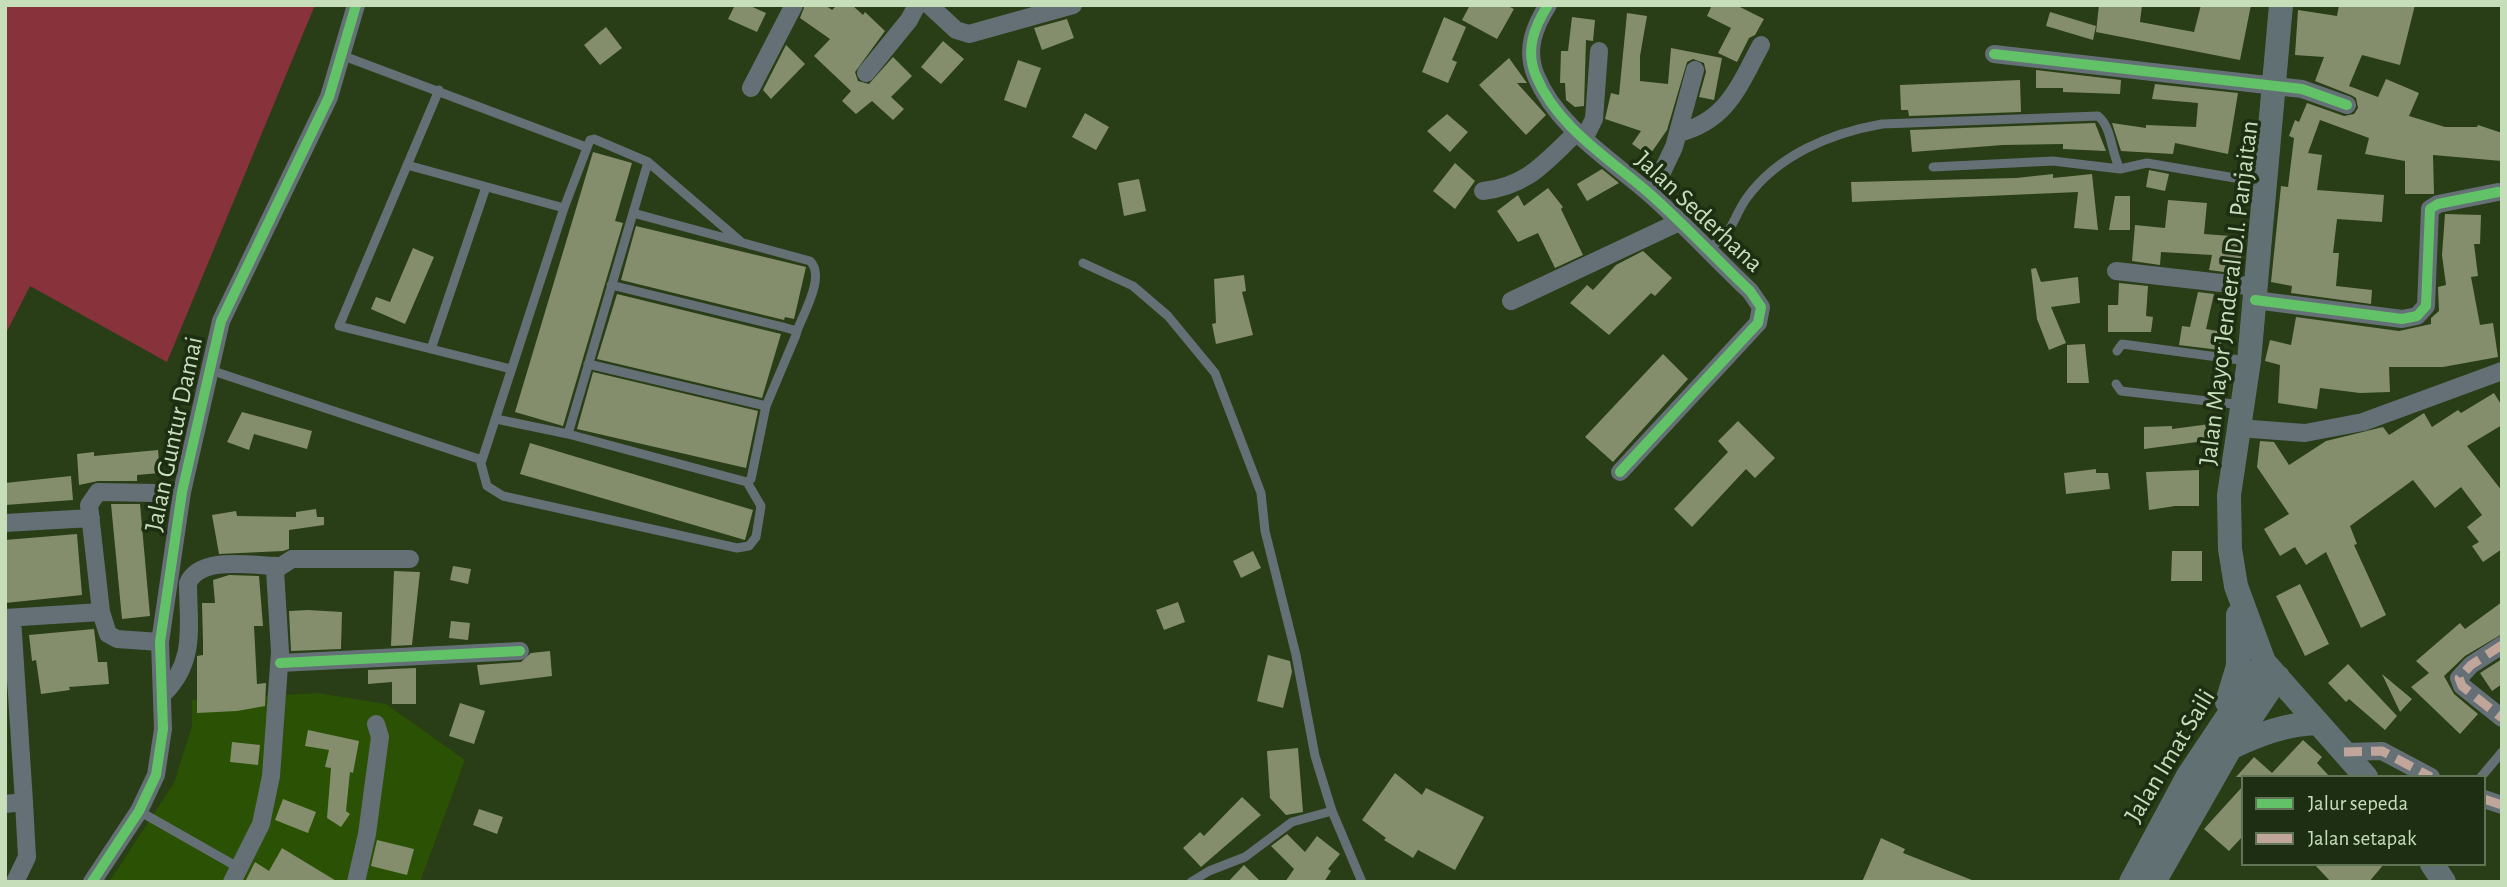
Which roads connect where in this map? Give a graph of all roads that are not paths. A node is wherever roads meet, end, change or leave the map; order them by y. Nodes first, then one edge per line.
1 (356, 5) edge
2 (794, 5) edge
3 (917, 5) edge
4 (929, 5) edge
5 (1073, 5) edge
6 (1548, 5) edge
7 (2281, 5) edge
8 (1761, 45) dead end
9 (1599, 51) dead end
10 (1994, 54) dead end
11 (341, 55) junction
12 (1695, 70) dead end
13 (866, 74) dead end
14 (2276, 86) junction
15 (751, 88) dead end
16 (439, 90) junction
17 (2347, 105) dead end
18 (1678, 133) junction
19 (1581, 136) junction
20 (586, 147) junction
21 (648, 162) junction
22 (407, 165) junction
23 (1933, 167) dead end
24 (2120, 169) junction
25 (2266, 183) junction
26 (486, 187) junction
27 (1483, 191) dead end
28 (2498, 192) dead end
29 (1651, 195) junction
30 (564, 208) junction
31 (633, 213) junction
32 (1679, 222) junction
33 (740, 241) junction
34 (1706, 250) junction
35 (1083, 263) dead end
36 (2116, 271) dead end
37 (611, 285) junction
38 (2256, 293) junction
39 (1511, 301) dead end
40 (797, 331) junction
41 (431, 349) junction
42 (2117, 351) dead end
43 (2249, 361) junction
44 (588, 364) junction
45 (511, 369) junction
46 (210, 370) junction
47 (2502, 371) edge
48 (2116, 384) dead end
49 (766, 406) junction
50 (2240, 416) junction
51 (496, 419) junction
52 (568, 434) junction
53 (480, 460) junction
54 (1620, 472) dead end
55 (747, 482) junction
56 (156, 493) dead end
57 (91, 518) junction
58 (5, 523) edge
59 (410, 559) dead end
60 (278, 566) junction
61 (2236, 586) junction
62 (101, 612) junction
63 (9, 618) edge
64 (160, 642) junction
65 (2502, 645) edge
66 (520, 651) dead end
67 (279, 663) junction
68 (2271, 670) junction
69 (162, 695) junction
70 (12, 710) edge
71 (2502, 718) edge
72 (2318, 723) junction
73 (376, 724) dead end
74 (2225, 737) junction
75 (2344, 752) junction
76 (2502, 752) edge
77 (2364, 775) edge
78 (2427, 775) edge
79 (2483, 775) edge
80 (24, 802) junction
81 (5, 804) edge
82 (139, 811) junction
83 (1332, 811) junction
84 (2433, 866) edge
85 (237, 875) edge
86 (15, 882) edge
87 (92, 882) edge
88 (356, 882) edge
89 (1191, 882) edge
90 (1362, 882) edge
91 (2132, 882) edge
92 (2154, 882) edge
93 (2444, 882) edge

1 - 11 street, Jalan Guntur Damai
2 - 15 street
3 - 13 street
4 - 5 street
6 - 19 street, Jalan Sederhana
7 - 14 main road, Jalan Mayor Jenderal D.I. Panjaitan
8 - 18 street
9 - 19 street
10 - 14 street
11 - 16 lane
11 - 46 street, Jalan Guntur Damai
12 - 18 street
14 - 17 street
14 - 25 main road, Jalan Mayor Jenderal D.I. Panjaitan
16 - 20 lane
16 - 22 lane
18 - 29 street
19 - 27 street
19 - 29 street, Jalan Sederhana
20 - 21 lane
20 - 30 lane
21 - 31 lane
21 - 33 lane
22 - 26 lane
22 - 41 lane
23 - 24 lane
24 - 25 lane
24 - 34 lane
25 - 38 main road, Jalan Mayor Jenderal D.I. Panjaitan
26 - 30 lane
26 - 41 lane
28 - 38 street
29 - 32 street, Jalan Sederhana
30 - 45 lane
31 - 33 lane
31 - 37 lane
32 - 34 street, Jalan Sederhana
32 - 39 street
33 - 40 lane
34 - 54 street, Jalan Sederhana
35 - 83 lane
36 - 38 street
37 - 40 lane
37 - 44 lane
38 - 43 main road, Jalan Mayor Jenderal D.I. Panjaitan
40 - 49 lane
41 - 45 lane
42 - 43 lane
43 - 50 main road, Jalan Mayor Jenderal D.I. Panjaitan
44 - 49 lane
44 - 52 lane
45 - 51 lane
46 - 53 lane
46 - 64 street, Jalan Guntur Damai
47 - 50 street
48 - 50 lane
49 - 55 lane
50 - 61 main road, Jalan Mayor Jenderal D.I. Panjaitan
51 - 52 lane
51 - 53 lane
52 - 55 lane
53 - 55 lane
56 - 57 street
57 - 58 street
57 - 62 street
59 - 60 street
60 - 67 street
60 - 69 street
61 - 68 main road, Jalan Mayor Jenderal D.I. Panjaitan
61 - 74 main road
62 - 63 street
62 - 64 street
63 - 70 street
64 - 69 street, Jalan Guntur Damai
65 - 71 street
66 - 67 street
67 - 85 street
68 - 72 main road, Jalan Mayor Jenderal D.I. Panjaitan
68 - 74 main road
69 - 82 street, Jalan Guntur Damai
70 - 80 street
72 - 74 main road
72 - 75 main road, Jalan Mayor Jenderal D.I. Panjaitan
73 - 88 street
74 - 91 main road, Jalan Imat Saili
74 - 92 main road, Jalan Imat Saili
75 - 77 main road, Jalan Mayor Jenderal D.I. Panjaitan
75 - 78 street
76 - 79 lane
80 - 81 street
80 - 86 street
82 - 85 lane
82 - 87 street, Jalan Guntur Damai
83 - 89 lane
83 - 90 lane
84 - 93 main road

